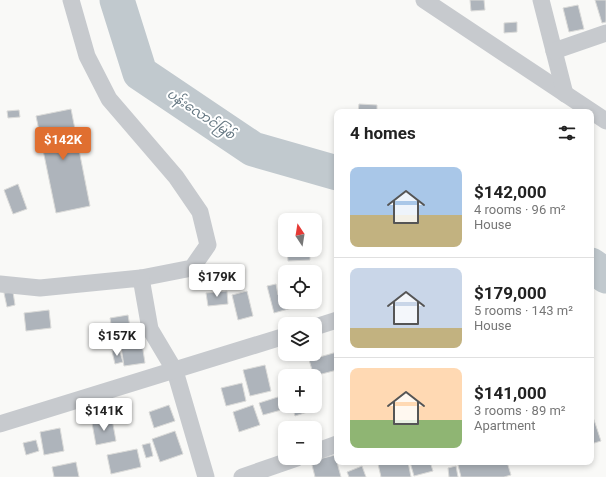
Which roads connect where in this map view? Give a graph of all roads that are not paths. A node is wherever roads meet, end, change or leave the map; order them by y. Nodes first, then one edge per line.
1 (71, 0) edge
2 (424, 0) edge
3 (542, 0) edge
4 (606, 33) edge
5 (554, 51) junction
6 (566, 94) junction
7 (588, 109) edge
8 (594, 113) edge
9 (606, 121) edge
10 (141, 278) junction
11 (0, 284) edge
12 (334, 321) edge
13 (322, 325) edge
14 (278, 338) edge
15 (175, 371) junction
16 (0, 424) edge
17 (334, 445) edge
18 (322, 449) edge
19 (278, 465) edge
20 (206, 477) edge
21 (242, 477) edge

1 - 10 street
2 - 6 street
3 - 5 street
4 - 5 street
5 - 6 street
6 - 7 street
8 - 9 street
10 - 11 street
10 - 15 street
12 - 13 street
14 - 15 street
15 - 16 street
15 - 20 street
17 - 18 street
19 - 21 street

